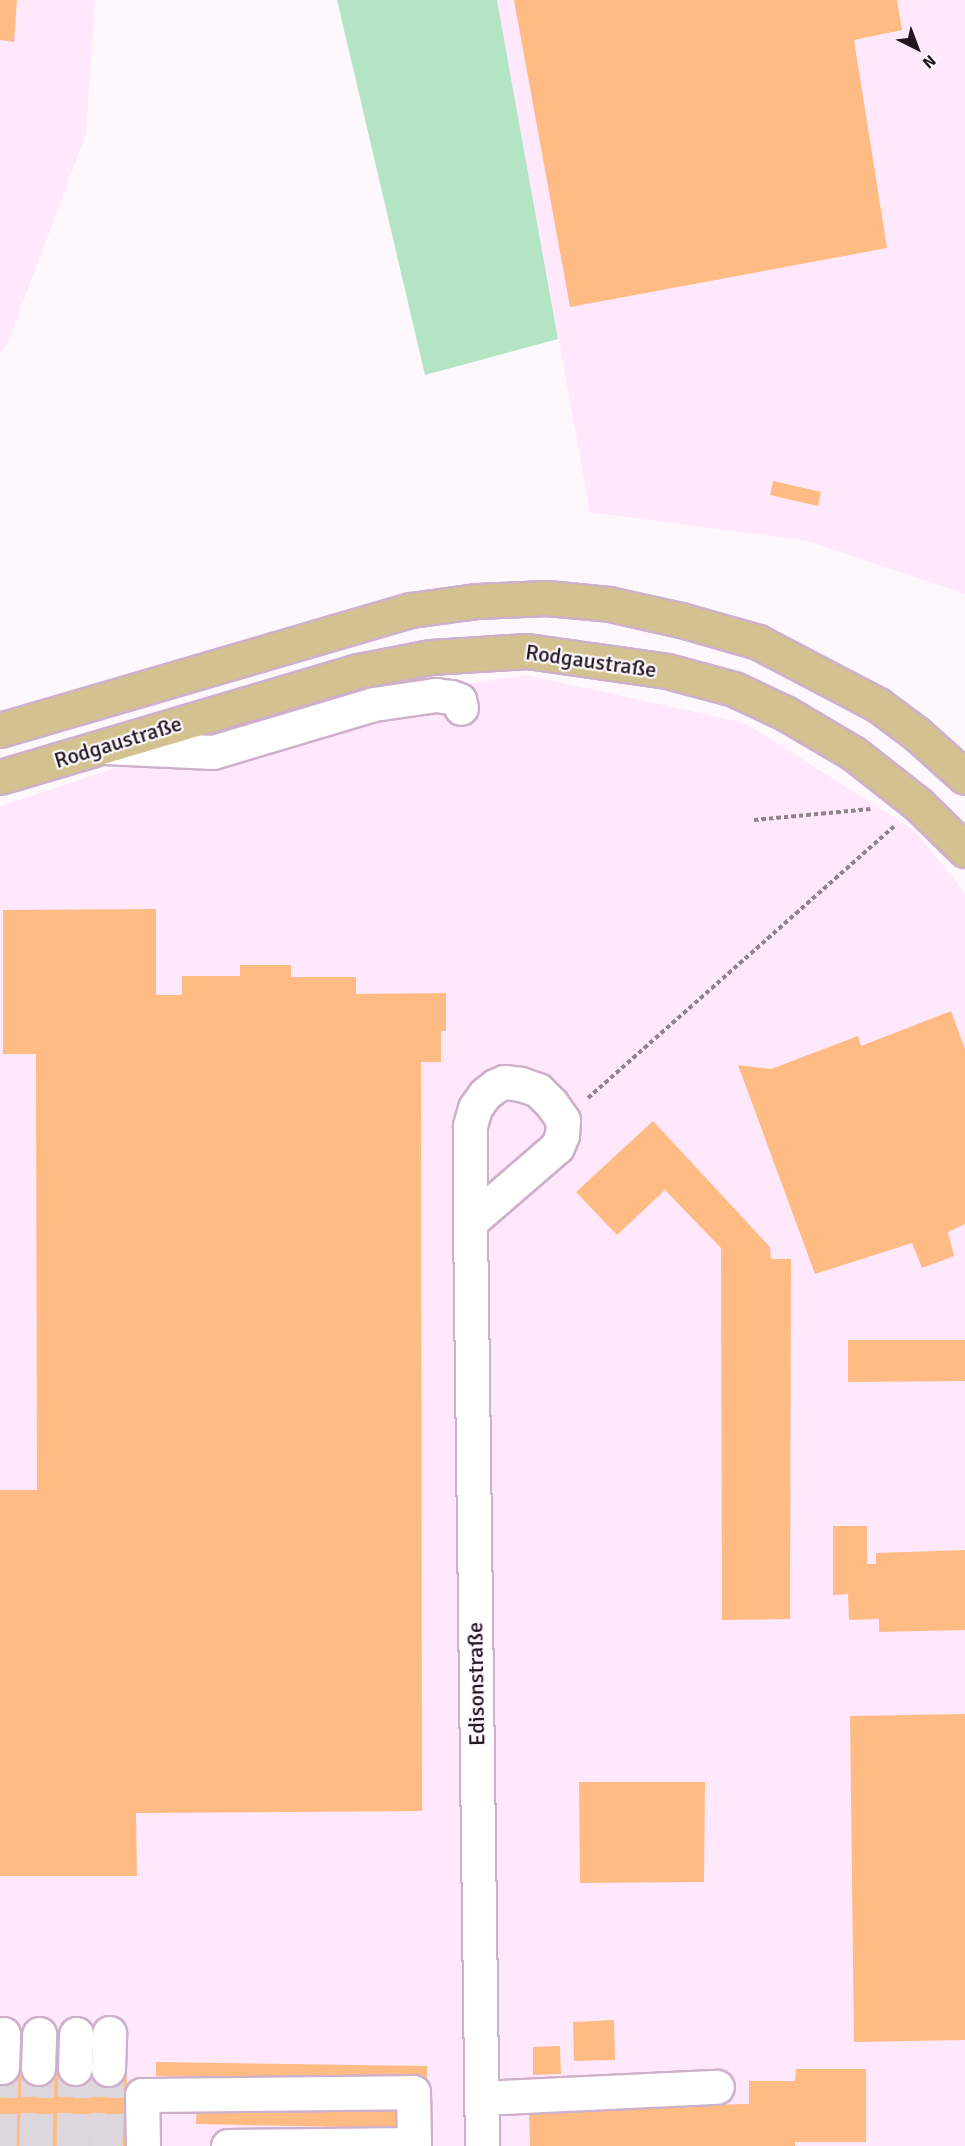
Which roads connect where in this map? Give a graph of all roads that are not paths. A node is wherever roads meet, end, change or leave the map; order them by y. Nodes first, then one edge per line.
1 (462, 708) dead end
2 (0, 730) edge
3 (103, 747) junction
4 (0, 777) edge
5 (965, 777) edge
6 (965, 850) edge
7 (470, 1222) junction
8 (109, 2033) dead end
9 (3, 2034) dead end
10 (39, 2034) dead end
11 (76, 2034) dead end
12 (2, 2067) tunnel mouth
13 (38, 2068) tunnel mouth
14 (75, 2068) tunnel mouth
15 (108, 2069) tunnel mouth
16 (717, 2087) dead end
17 (481, 2098) junction
18 (143, 2146) edge
19 (228, 2146) edge
20 (482, 2146) edge

1 - 3 street
2 - 5 main road, Rodgaustraße
3 - 4 main road, Rodgaustraße
3 - 6 main road, Rodgaustraße
7 - 7 street, Edisonstraße
7 - 17 street, Edisonstraße
8 - 15 street
9 - 12 street
10 - 13 street
11 - 14 street
16 - 17 street
17 - 20 street, Edisonstraße
18 - 19 street

